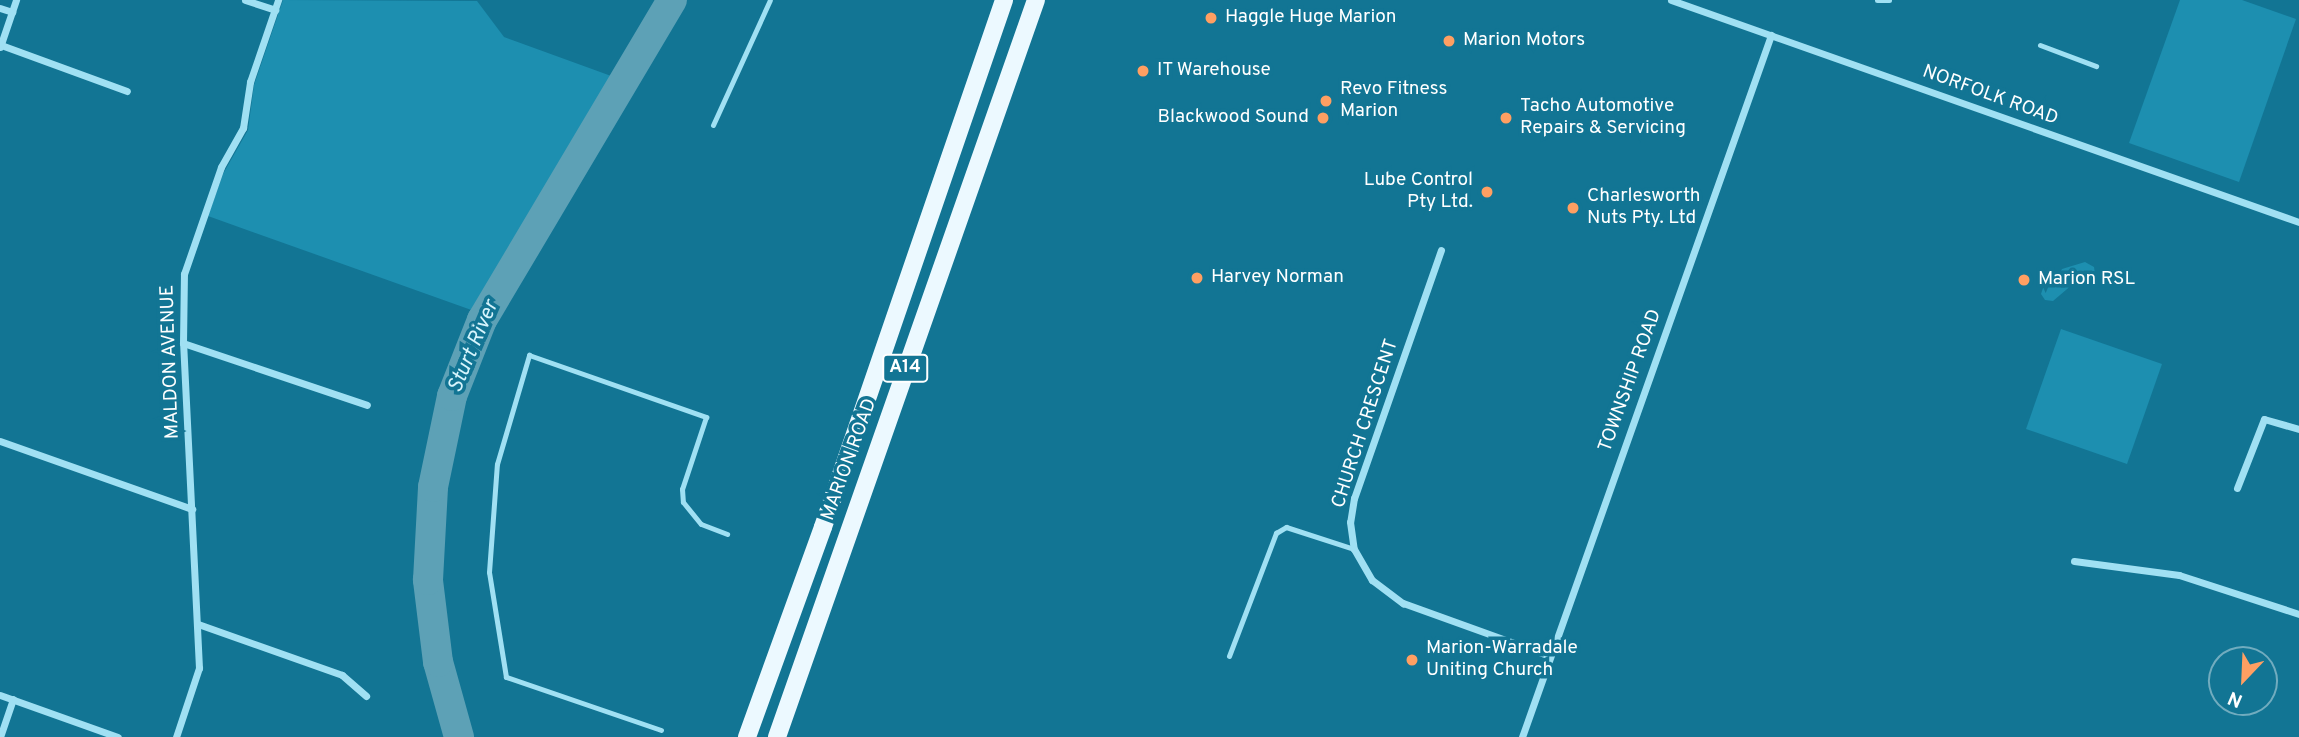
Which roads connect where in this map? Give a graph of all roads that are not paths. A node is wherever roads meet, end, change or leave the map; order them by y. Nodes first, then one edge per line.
1 (16, 0) edge
2 (245, 0) edge
3 (278, 0) edge
4 (770, 0) edge
5 (1004, 0) edge
6 (1036, 0) edge
7 (1671, 0) edge
8 (1877, 0) edge
9 (1889, 0) edge
10 (0, 8) edge
11 (275, 10) junction
12 (12, 12) junction
13 (1771, 35) junction
14 (2040, 45) dead end
15 (0, 46) edge
16 (2096, 66) dead end
17 (128, 91) dead end
18 (713, 125) dead end
19 (2299, 222) edge
20 (1441, 250) dead end
21 (183, 342) junction
22 (367, 405) dead end
23 (2299, 429) edge
24 (0, 441) edge
25 (2237, 488) dead end
26 (192, 509) junction
27 (727, 534) dead end
28 (1354, 549) junction
29 (2074, 561) dead end
30 (2299, 614) edge
31 (198, 624) junction
32 (1229, 656) dead end
33 (1550, 656) junction
34 (0, 695) edge
35 (366, 696) dead end
36 (13, 699) junction
37 (661, 730) dead end
38 (0, 737) edge
39 (118, 737) edge
40 (176, 737) edge
41 (747, 737) edge
42 (777, 737) edge
43 (1522, 737) edge

1 - 12 street
2 - 11 street
3 - 11 street, MALDON AVENUE
4 - 18 lane
5 - 41 main road, MARION ROAD / A14
6 - 42 main road, MARION ROAD / A14
7 - 13 street, NORFOLK ROAD
8 - 9 lane
10 - 12 street
11 - 21 street, MALDON AVENUE
12 - 15 street
13 - 19 street, NORFOLK ROAD
13 - 33 street, TOWNSHIP ROAD
14 - 16 lane
15 - 17 street
20 - 28 street, CHURCH CRESCENT
21 - 22 street
21 - 26 street, MALDON AVENUE
23 - 25 street
24 - 26 street
26 - 31 street, MALDON AVENUE
27 - 37 lane
28 - 32 lane
28 - 33 street, CHURCH CRESCENT
29 - 30 street
31 - 35 street
31 - 40 street, MALDON AVENUE
33 - 43 street, TOWNSHIP ROAD
34 - 36 street
36 - 38 street
36 - 39 street

